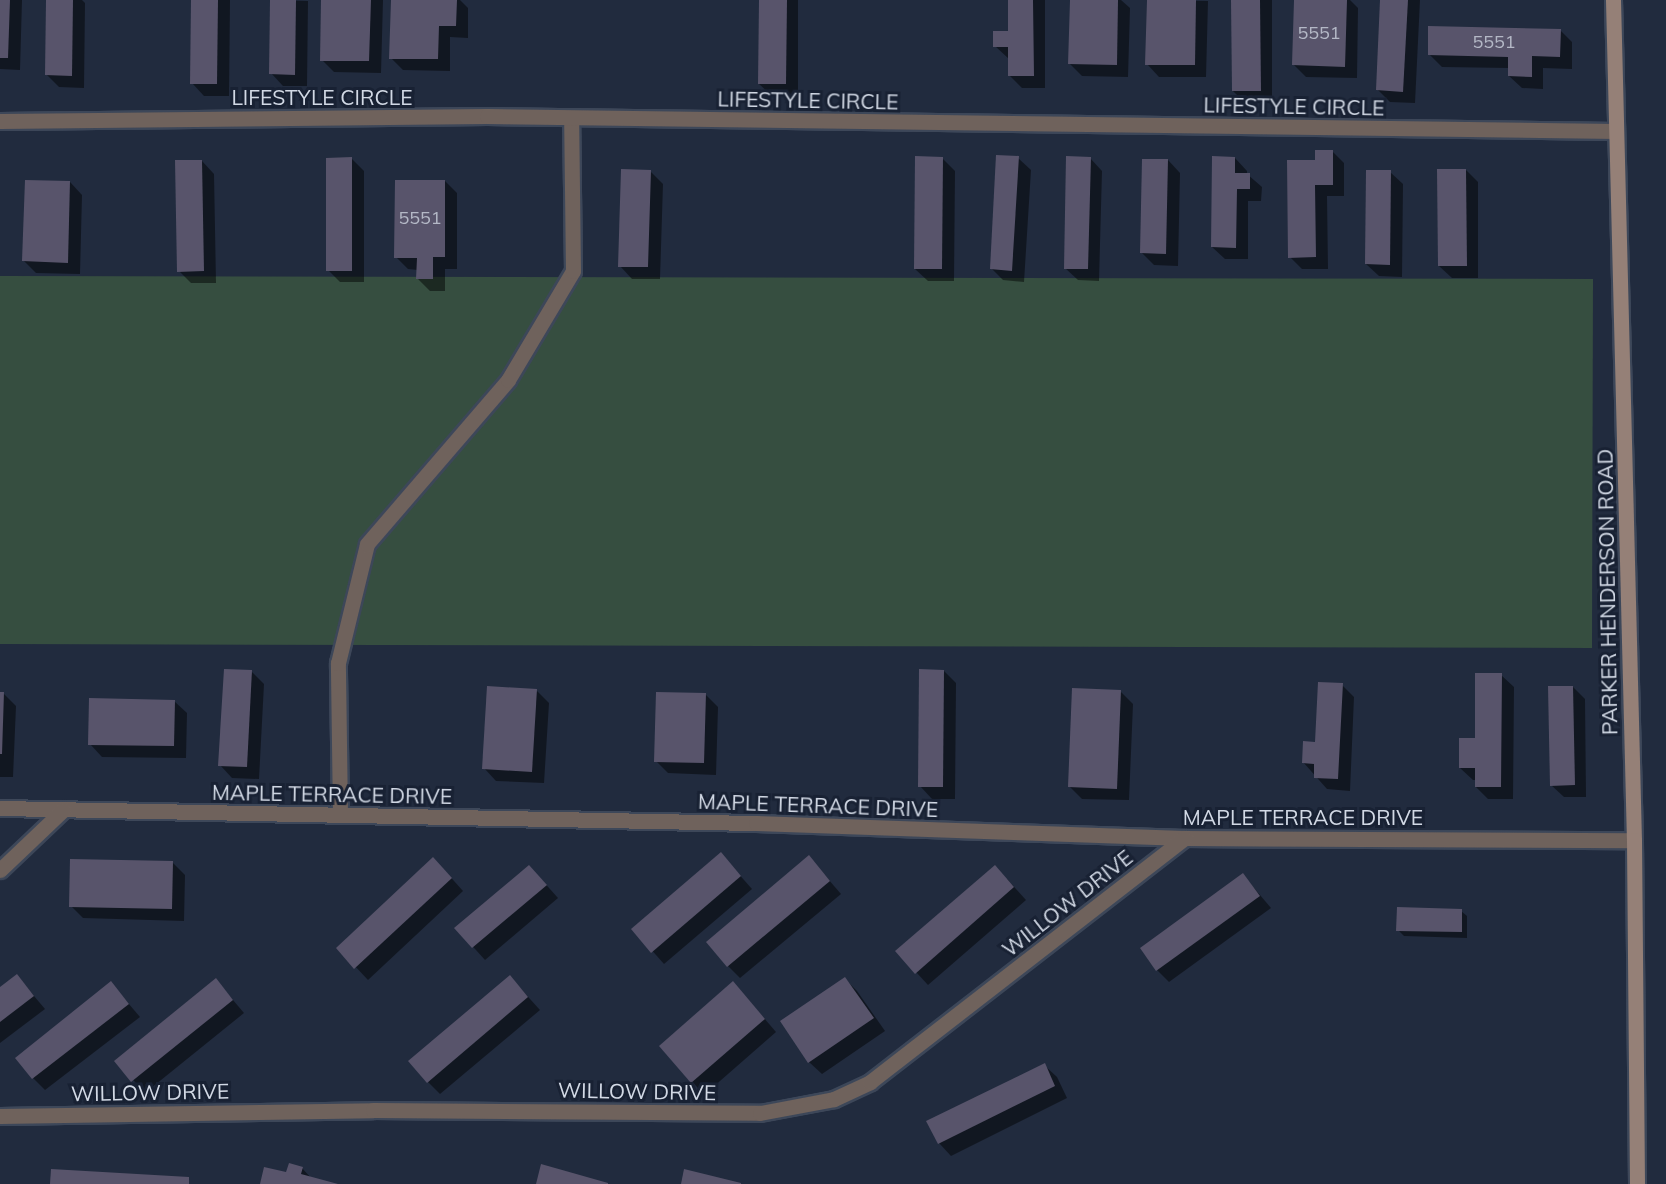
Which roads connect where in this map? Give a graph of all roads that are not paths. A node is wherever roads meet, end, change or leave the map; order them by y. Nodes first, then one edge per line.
1 (1613, 0) edge
2 (571, 118) junction
3 (0, 121) edge
4 (1616, 130) junction
5 (0, 808) edge
6 (63, 810) junction
7 (340, 815) junction
8 (1184, 838) junction
9 (1634, 840) junction
10 (0, 870) edge
11 (0, 1116) edge
12 (1637, 1184) edge

1 - 4 street, PARKER HENDERSON ROAD
2 - 3 street, LIFESTYLE CIRCLE
2 - 4 street, LIFESTYLE CIRCLE
2 - 7 street
4 - 9 street, PARKER HENDERSON ROAD
5 - 6 street, MAPLE TERRACE DRIVE
6 - 7 street, MAPLE TERRACE DRIVE
6 - 10 street
7 - 8 street, MAPLE TERRACE DRIVE
8 - 9 street, MAPLE TERRACE DRIVE
8 - 11 street, WILLOW DRIVE
9 - 12 street, PARKER HENDERSON ROAD

